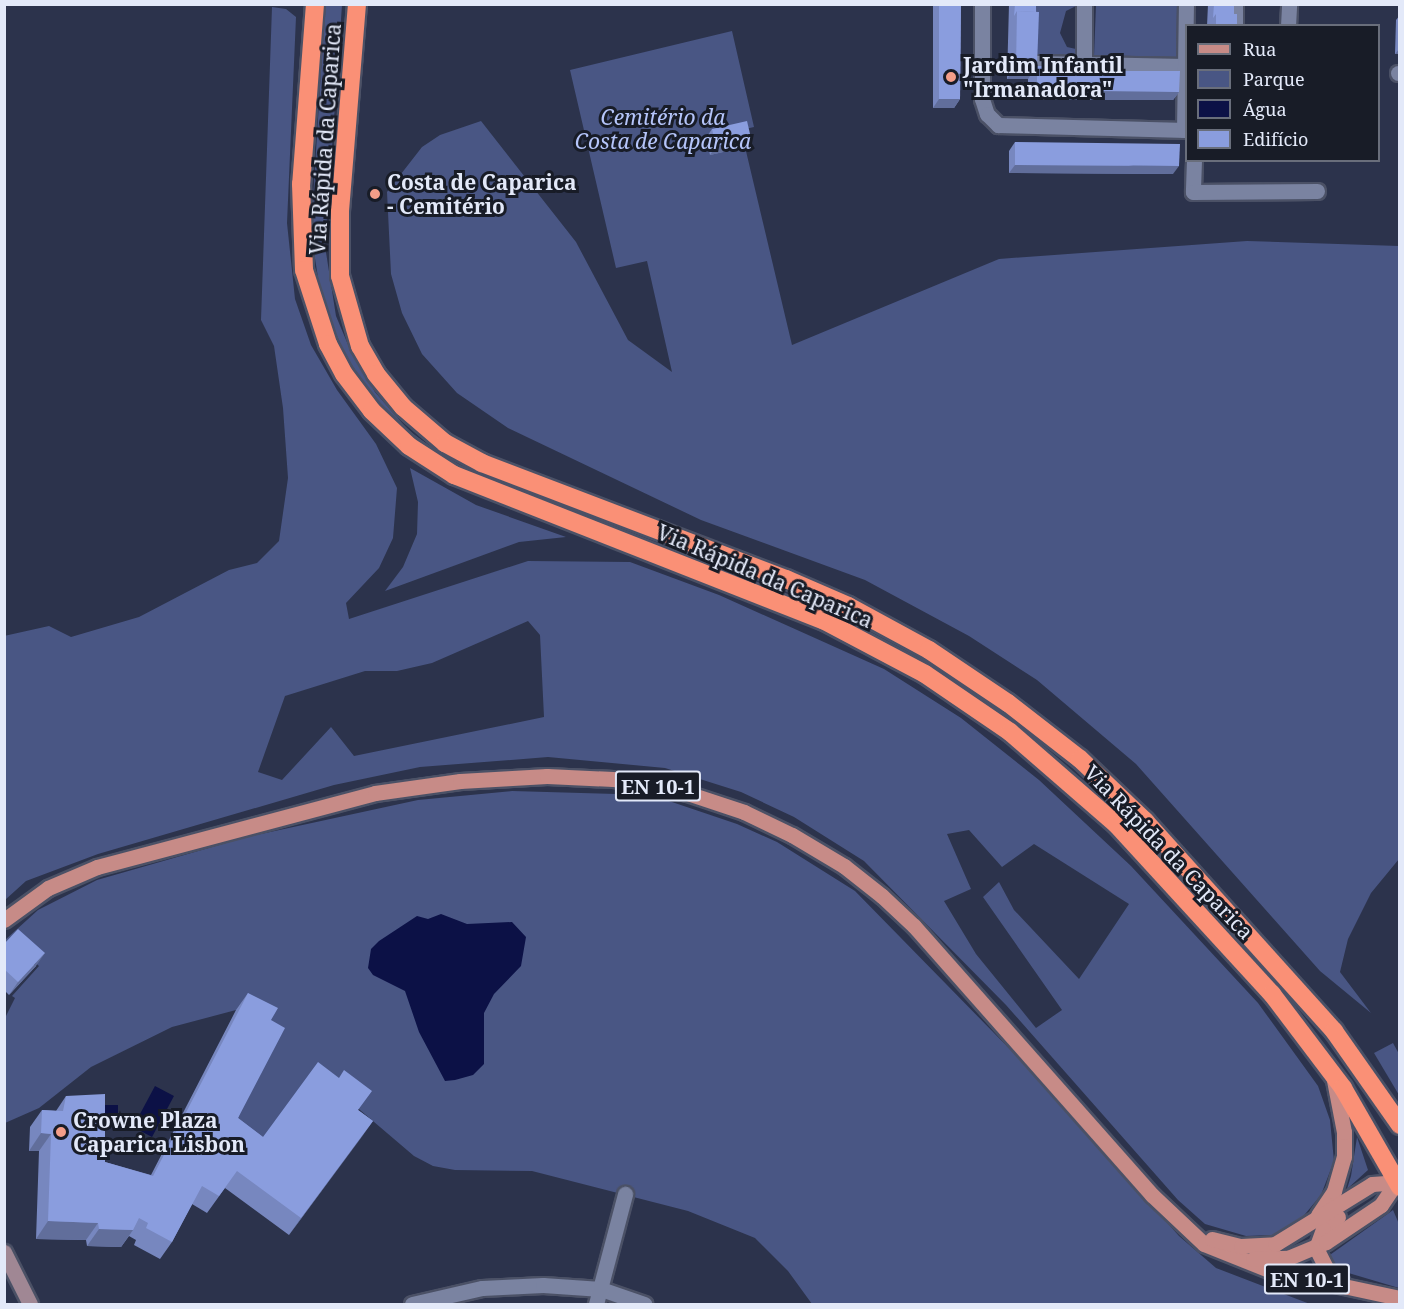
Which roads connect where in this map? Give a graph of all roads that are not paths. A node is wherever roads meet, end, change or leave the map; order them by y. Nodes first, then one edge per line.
1 (309, 4) edge
2 (315, 4) edge
3 (357, 4) edge
4 (982, 4) edge
5 (1084, 4) edge
6 (1186, 4) edge
7 (1235, 4) edge
8 (1289, 4) edge
9 (1186, 24) edge
10 (1235, 24) edge
11 (1288, 24) edge
12 (1037, 63) edge
13 (1084, 64) junction
14 (1185, 66) joint
15 (1185, 130) edge
16 (1194, 162) edge
17 (301, 184) junction
18 (1317, 191) dead end
19 (4, 920) edge
20 (1332, 1072) junction
21 (1400, 1127) edge
22 (1399, 1182) edge
23 (1372, 1184) junction
24 (625, 1194) dead end
25 (1169, 1213) junction
26 (1298, 1232) junction
27 (1317, 1248) junction
28 (1218, 1250) junction
29 (4, 1252) edge
30 (1352, 1287) junction
31 (601, 1289) junction
32 (1400, 1298) edge
33 (30, 1305) edge
34 (412, 1305) edge
35 (596, 1305) edge
36 (644, 1305) edge

1 - 17 main road
2 - 17 highway, Via Rápida da Caparica
3 - 21 highway, Via Rápida da Caparica
4 - 15 street
5 - 13 street
6 - 9 street
7 - 10 street
8 - 11 street
12 - 13 street
13 - 14 street
14 - 15 street
16 - 18 street
17 - 20 highway, Via Rápida da Caparica
19 - 25 main road, EN 10-1
20 - 22 highway, Via Rápida da Caparica
20 - 26 main road, EN 10-1
22 - 23 main road, EN 10-1
22 - 27 main road, EN 10-1
23 - 26 main road, EN 10-1
23 - 27 main road, EN 10-1
24 - 31 street
25 - 26 main road, EN 10-1
25 - 28 main road, EN 10-1
27 - 28 main road, EN 10-1
27 - 30 main road, EN 10-1
28 - 30 main road, EN 10-1
29 - 33 street
30 - 32 main road, EN 10-1
31 - 34 street
31 - 35 street
31 - 36 street

